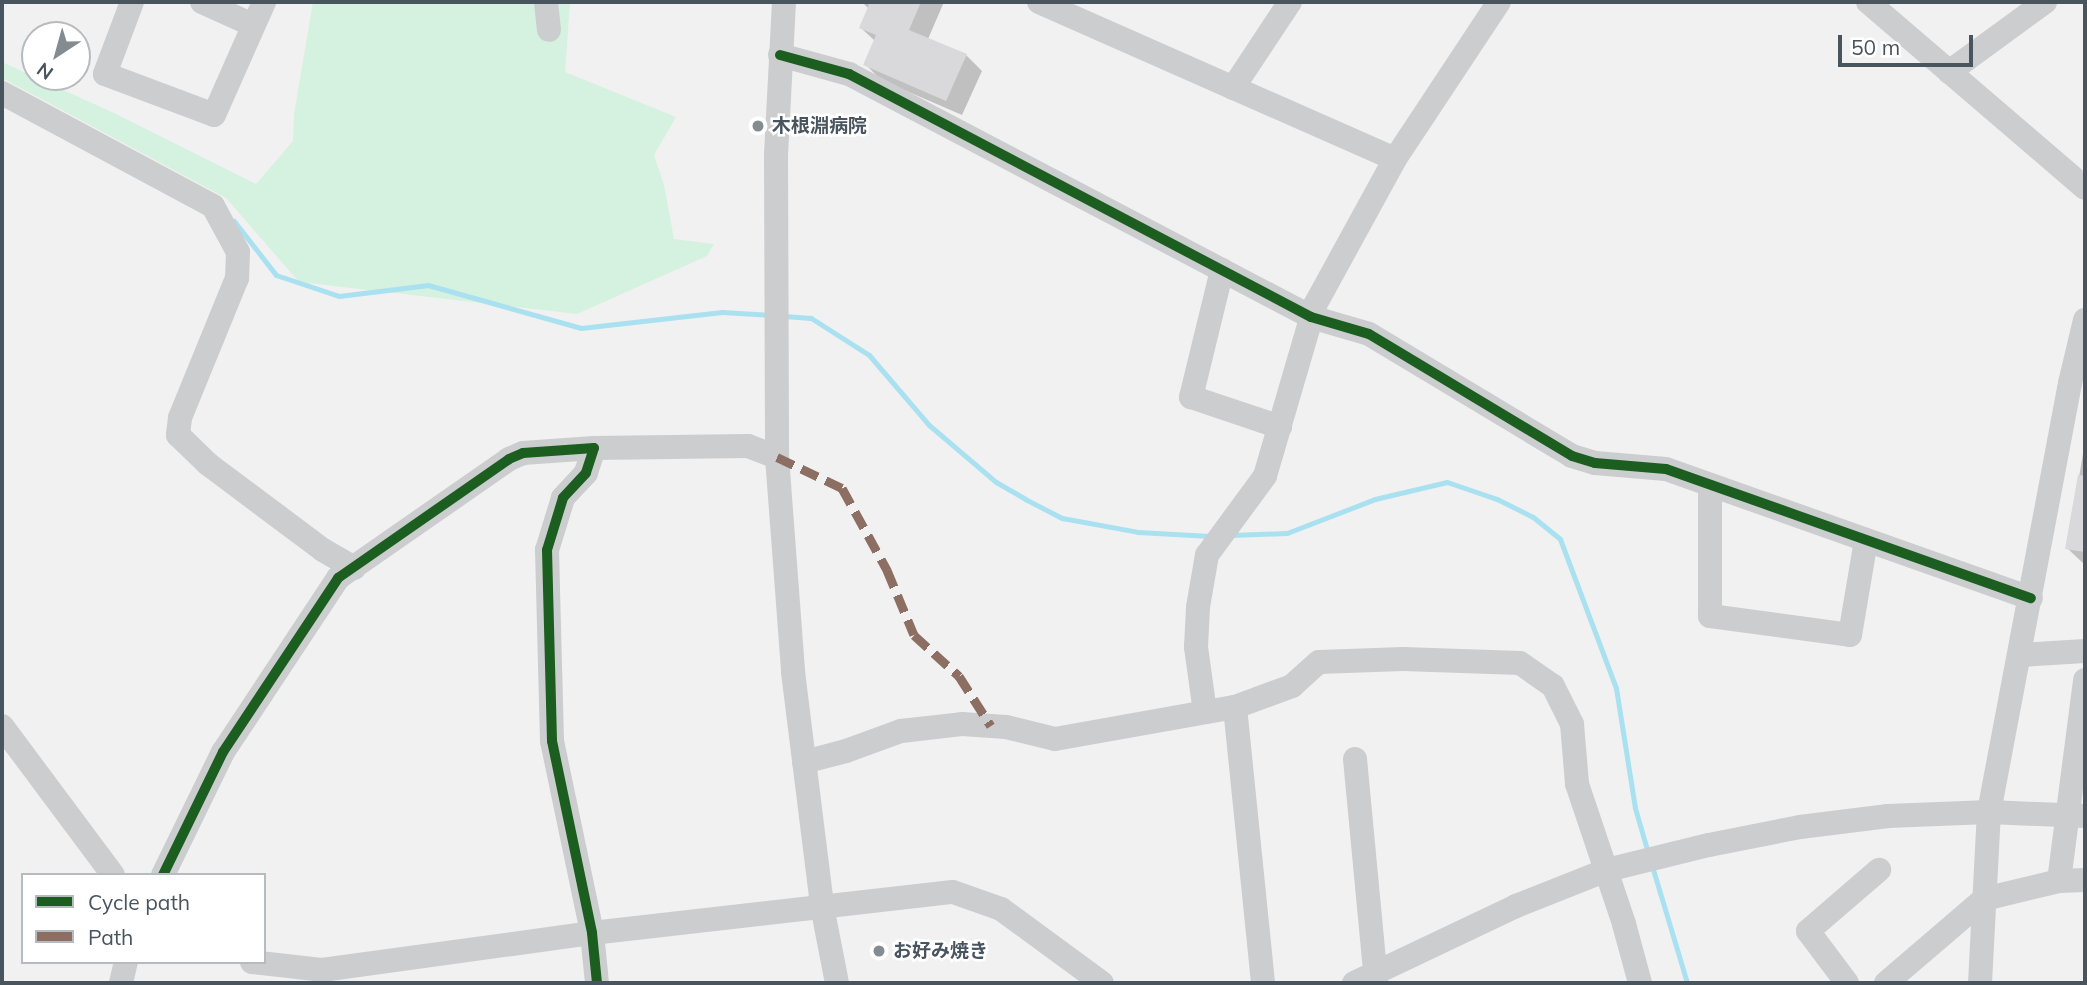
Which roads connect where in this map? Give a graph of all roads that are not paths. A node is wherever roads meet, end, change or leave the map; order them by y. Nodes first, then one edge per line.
1 (132, 2) edge
2 (202, 2) edge
3 (264, 2) edge
4 (546, 2) edge
5 (784, 2) edge
6 (1040, 2) edge
7 (1290, 2) edge
8 (1499, 2) edge
9 (1867, 2) edge
10 (2045, 2) edge
11 (253, 26) junction
12 (549, 30) dead end
13 (780, 55) junction
14 (1949, 72) junction
15 (1233, 88) junction
16 (2, 93) edge
17 (1395, 159) junction
18 (2085, 187) edge
19 (1222, 270) junction
20 (1311, 317) junction
21 (2085, 320) edge
22 (1280, 427) junction
23 (594, 448) junction
24 (777, 457) junction
25 (1710, 485) junction
26 (1866, 540) junction
27 (354, 568) junction
28 (2031, 598) junction
29 (2085, 651) edge
30 (2021, 655) junction
31 (2085, 680) edge
32 (1235, 707) junction
33 (1205, 712) junction
34 (2, 726) edge
35 (1355, 759) dead end
36 (804, 762) junction
37 (1989, 812) junction
38 (2076, 816) edge
39 (1607, 870) junction
40 (1879, 870) dead end
41 (112, 873) edge
42 (164, 873) edge
43 (2085, 880) edge
44 (2059, 881) junction
45 (1984, 899) junction
46 (822, 906) junction
47 (592, 933) junction
48 (126, 964) edge
49 (266, 964) edge
50 (385, 973) edge
51 (1368, 980) edge
52 (121, 983) edge
53 (597, 983) edge
54 (837, 983) edge
55 (1102, 983) edge
56 (1263, 983) edge
57 (1640, 983) edge
58 (1847, 983) edge
59 (1886, 983) edge
60 (1980, 983) edge

1 - 11 street
2 - 11 street
3 - 11 street
4 - 12 street
5 - 13 street
6 - 15 street
7 - 15 street
8 - 17 street
9 - 14 street
10 - 14 street
13 - 19 street
13 - 24 street
14 - 18 street
15 - 17 street
16 - 27 street
17 - 20 street
19 - 20 street
19 - 22 street
20 - 22 street
20 - 25 street
21 - 28 street
22 - 33 street
23 - 24 street
23 - 27 street
23 - 47 street
24 - 36 street
25 - 26 street
25 - 26 street
26 - 28 street
27 - 42 street
28 - 30 street
29 - 30 street
30 - 37 street
31 - 38 street
32 - 33 street
32 - 39 street
32 - 56 street
33 - 36 street
34 - 41 street
35 - 51 street
36 - 46 street
37 - 38 street
37 - 39 street
37 - 45 street
38 - 44 street
39 - 51 street
39 - 57 street
40 - 58 street
43 - 44 street
44 - 45 street
45 - 59 street
45 - 60 street
46 - 47 street
46 - 54 street
46 - 55 street
47 - 50 street
47 - 53 street
48 - 52 street
49 - 50 street

